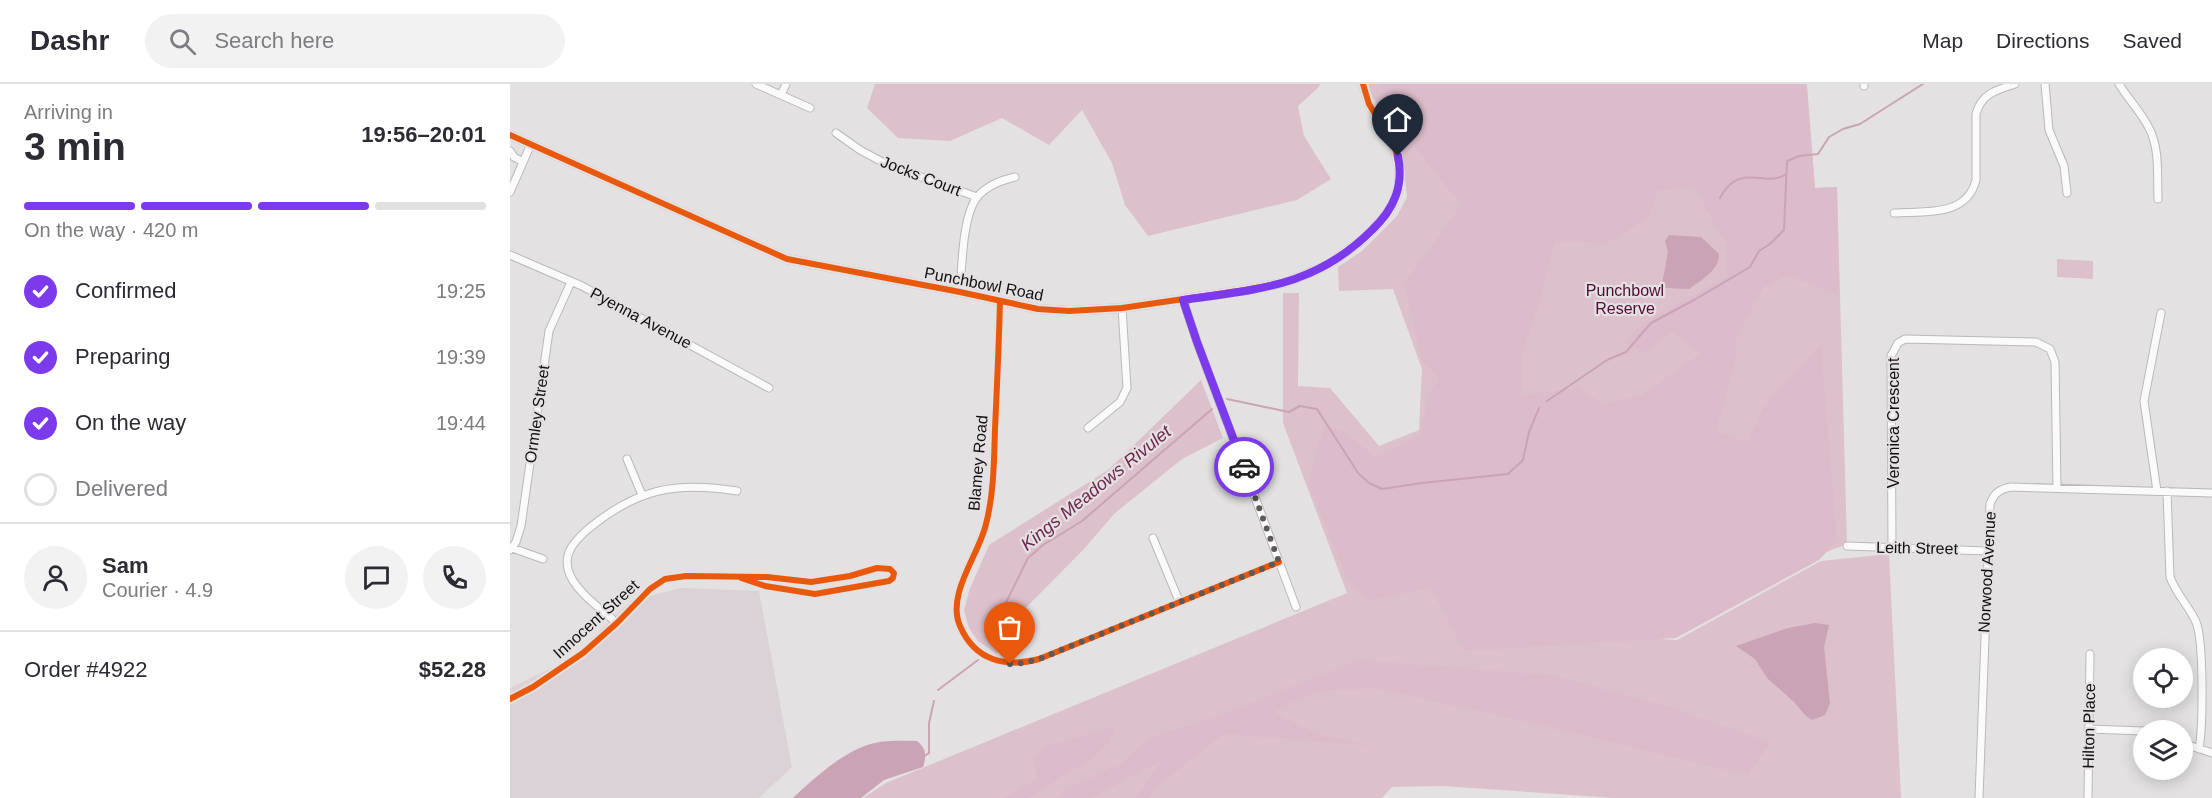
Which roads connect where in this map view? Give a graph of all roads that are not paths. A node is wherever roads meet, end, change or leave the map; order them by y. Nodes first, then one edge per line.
1 (756, 84) edge
2 (786, 84) edge
3 (1363, 84) edge
4 (2015, 84) edge
5 (2045, 84) edge
6 (2119, 84) edge
7 (781, 95) junction
8 (810, 108) dead end
9 (836, 133) dead end
10 (510, 135) edge
11 (531, 144) junction
12 (510, 151) edge
13 (523, 162) junction
14 (1015, 177) dead end
15 (510, 192) edge
16 (2067, 193) dead end
17 (977, 197) junction
18 (2158, 199) dead end
19 (1894, 213) dead end
20 (510, 255) edge
21 (571, 282) junction
22 (960, 292) junction
23 (1183, 300) junction
24 (1000, 301) junction
25 (1122, 308) junction
26 (2161, 314) dead end
27 (769, 388) dead end
28 (1088, 428) dead end
29 (627, 459) dead end
30 (2057, 488) junction
31 (737, 491) dead end
32 (2157, 491) junction
33 (2167, 491) junction
34 (2212, 493) edge
35 (642, 495) junction
36 (1154, 538) dead end
37 (1848, 546) dead end
38 (1892, 547) junction
39 (511, 549) edge
40 (1988, 551) junction
41 (543, 559) dead end
42 (1279, 562) junction
43 (741, 578) junction
44 (1179, 601) junction
45 (1296, 607) dead end
46 (617, 623) junction
47 (2090, 654) dead end
48 (510, 699) edge
49 (2088, 729) junction
50 (2133, 731) edge
51 (2193, 747) edge
52 (2199, 749) junction
53 (2212, 753) edge
54 (1980, 798) edge
55 (2088, 798) edge

1 - 7 street
2 - 7 street
3 - 23 street, Punchbowl Road
4 - 19 street
5 - 16 street
6 - 18 street
7 - 8 street
9 - 17 street, Jocks Court
10 - 11 street, Punchbowl Road
11 - 13 street
11 - 22 street, Punchbowl Road
12 - 13 street
13 - 15 street
14 - 17 street
17 - 22 street
20 - 21 street, Pyenna Avenue
21 - 27 street, Pyenna Avenue
21 - 39 street, Ormley Street
22 - 24 street, Punchbowl Road
23 - 25 street, Punchbowl Road
23 - 42 street
24 - 25 street, Punchbowl Road
24 - 44 street, Blamey Road
25 - 28 street
26 - 32 street
29 - 35 street
30 - 32 street, Norwood Avenue
30 - 38 street, Veronica Crescent
30 - 40 street, Norwood Avenue
31 - 35 street
32 - 33 street, Norwood Avenue
33 - 34 street, Norwood Avenue
33 - 52 street
35 - 46 street
36 - 44 street
37 - 38 street, Leith Street
38 - 40 street, Leith Street
39 - 41 street, Ormley Street
40 - 54 street, Norwood Avenue
42 - 44 street, Blamey Road
42 - 45 street
43 - 43 street, Innocent Street
43 - 46 street, Innocent Street
46 - 48 street, Innocent Street
47 - 49 street, Hilton Place
49 - 50 street
49 - 55 street, Hilton Place
51 - 52 street
52 - 53 street

